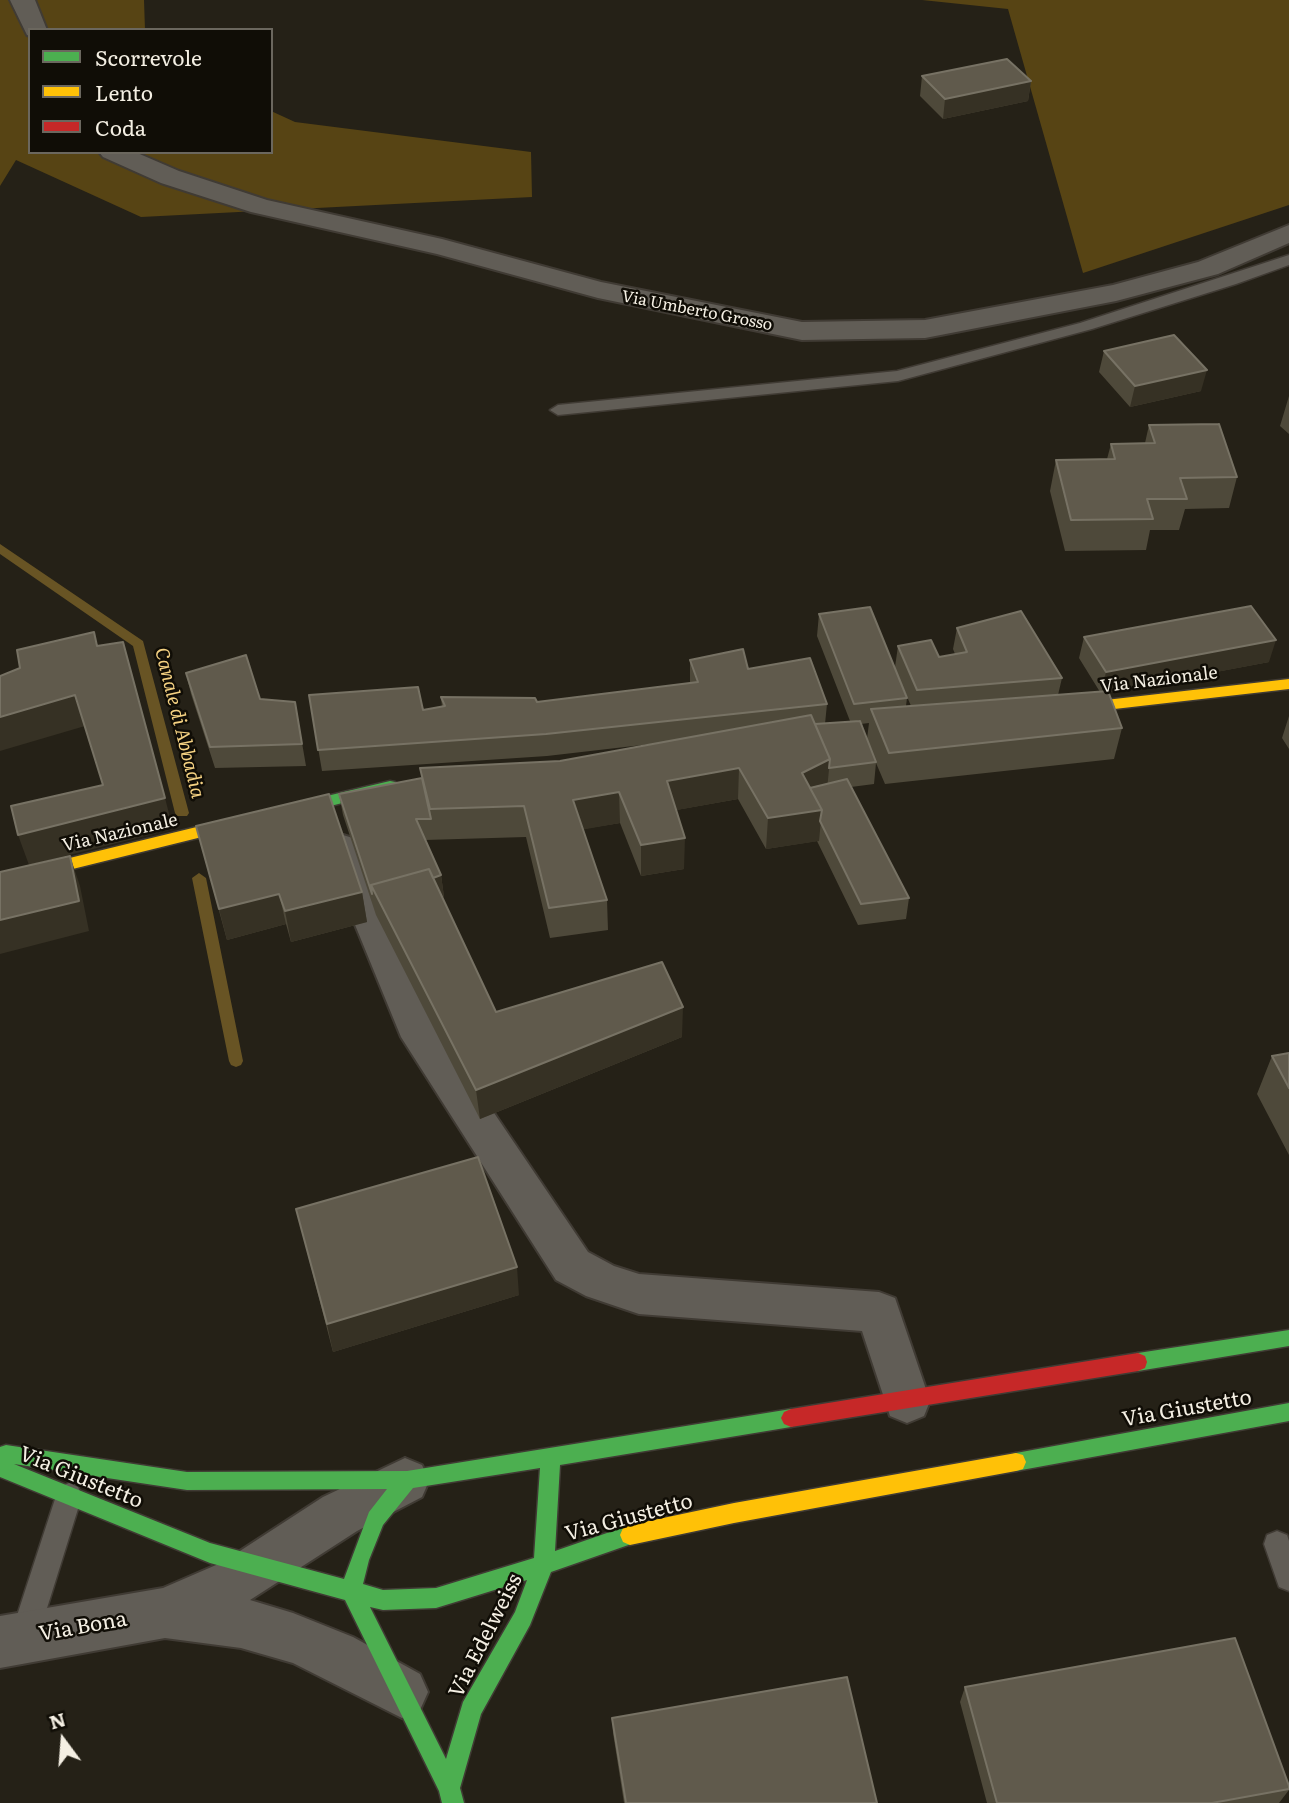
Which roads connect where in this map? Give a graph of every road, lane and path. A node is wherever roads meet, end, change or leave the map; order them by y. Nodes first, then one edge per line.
1 (22, 0) edge
2 (34, 28) edge
3 (117, 154) edge
4 (1289, 233) edge
5 (1289, 260) edge
6 (558, 410) dead end
7 (1289, 684) edge
8 (1042, 713) edge
9 (404, 785) edge
10 (324, 802) junction
11 (0, 881) edge
12 (1289, 1338) edge
13 (907, 1401) junction
14 (1289, 1412) edge
15 (0, 1454) edge
16 (550, 1459) junction
17 (0, 1468) edge
18 (407, 1480) junction
19 (69, 1496) junction
20 (1277, 1544) dead end
21 (544, 1563) junction
22 (260, 1566) junction
23 (1289, 1578) edge
24 (351, 1590) junction
25 (165, 1613) junction
26 (12, 1640) edge
27 (402, 1692) junction
28 (451, 1796) edge

1 - 2 street
3 - 4 street, Via Umberto Grosso
5 - 6 lane
7 - 8 main road, Via Nazionale
9 - 10 main road, Via Nazionale
10 - 11 main road, Via Nazionale
10 - 13 street
12 - 13 main road, Via Giustetto
13 - 16 main road, Via Giustetto
14 - 21 main road, Via Giustetto
15 - 18 main road, Via Giustetto
16 - 18 main road, Via Giustetto
16 - 21 main road, Via Edelweiss
17 - 19 main road, Via Giustetto
18 - 22 street
18 - 24 main road
19 - 22 main road, Via Giustetto
19 - 26 lane
20 - 23 lane
21 - 24 main road, Via Giustetto
21 - 28 main road, Via Edelweiss
22 - 24 main road, Via Giustetto
22 - 25 street
24 - 27 main road, Via Edelweiss
25 - 26 street, Via Bona
25 - 27 street
27 - 28 main road, Via Edelweiss

